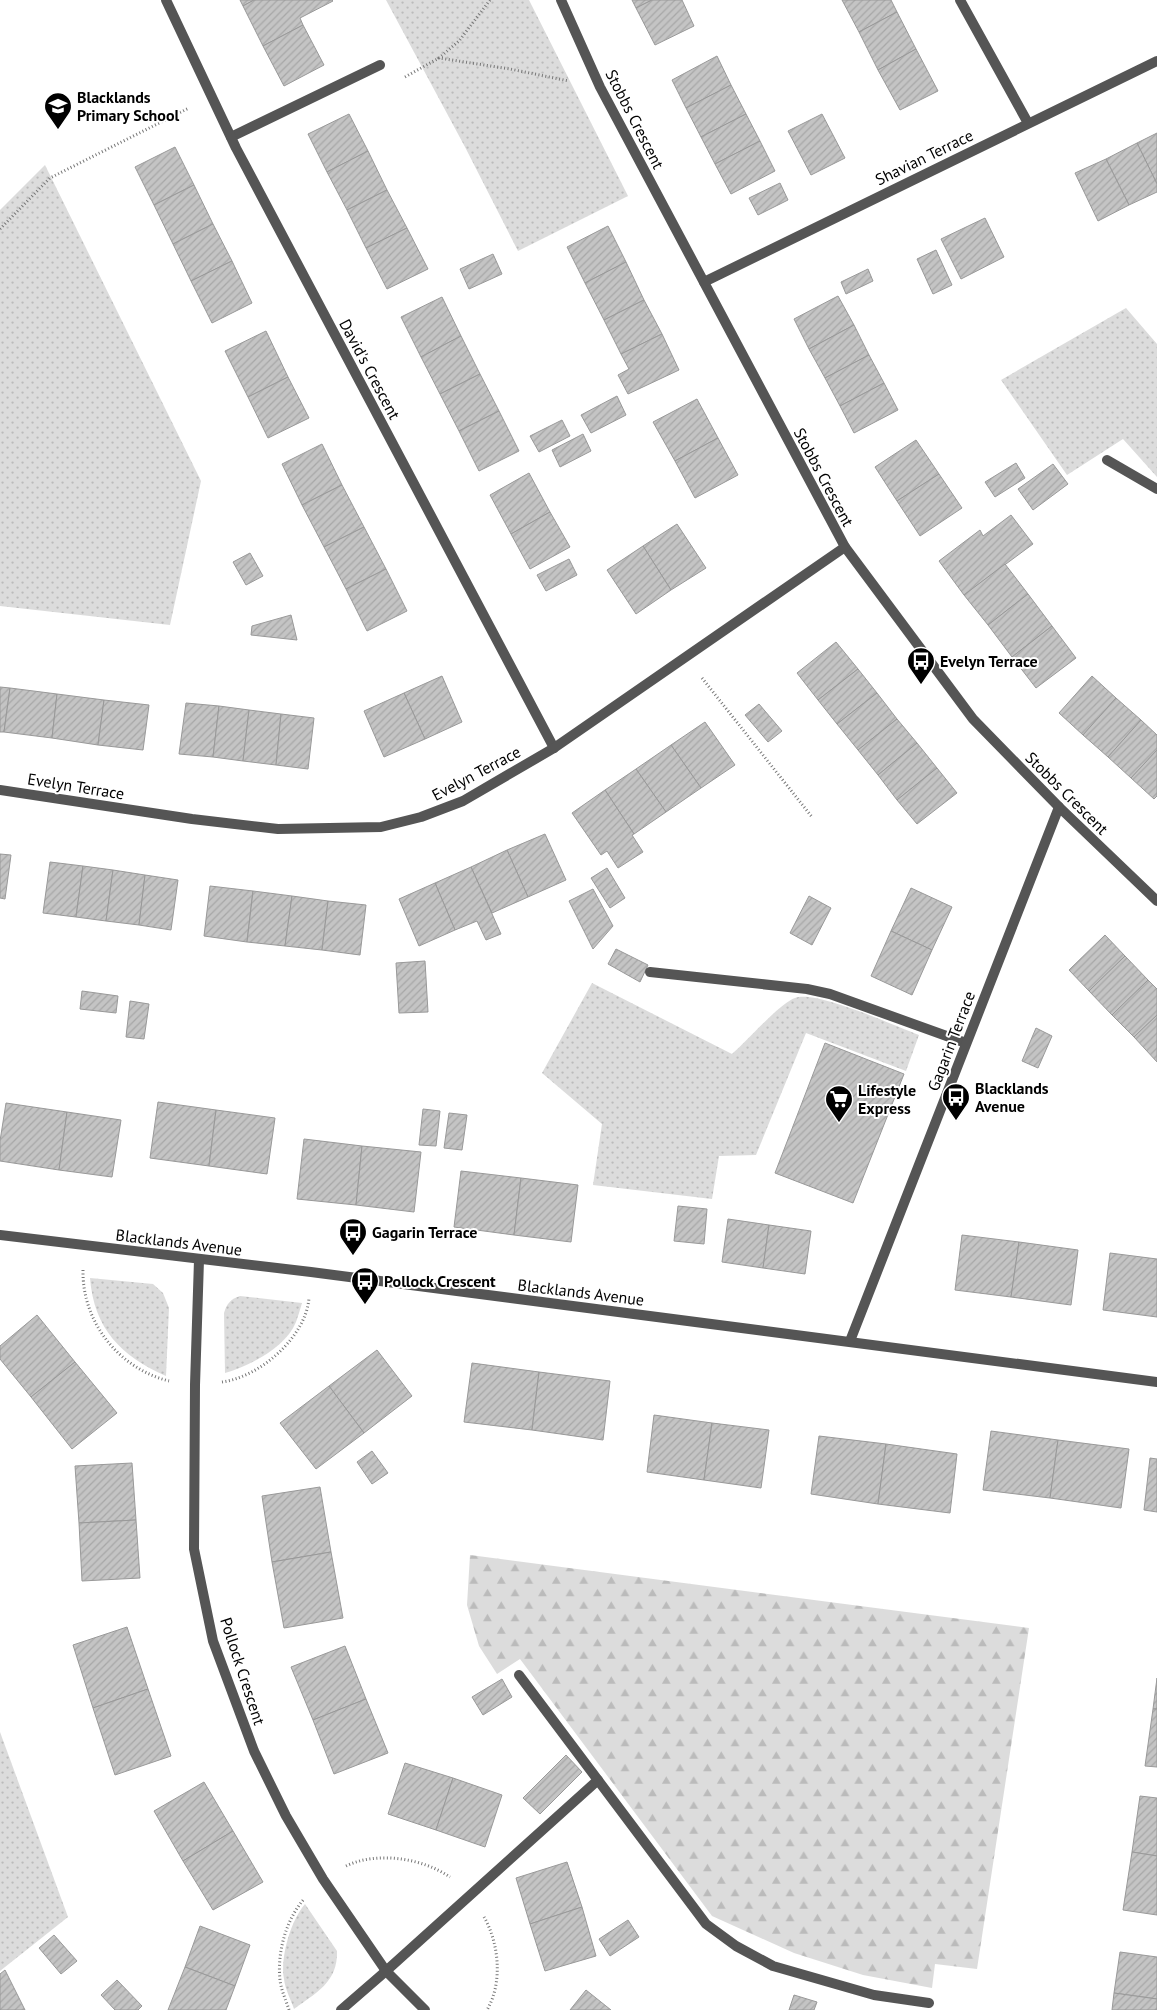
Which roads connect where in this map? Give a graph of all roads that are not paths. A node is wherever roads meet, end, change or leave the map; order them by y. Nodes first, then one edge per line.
1 (166, 0) edge
2 (560, 0) edge
3 (960, 0) edge
4 (1157, 61) edge
5 (380, 65) dead end
6 (1028, 123) junction
7 (231, 138) junction
8 (704, 282) junction
9 (1106, 460) dead end
10 (1157, 489) edge
11 (844, 547) junction
12 (554, 748) junction
13 (0, 790) edge
14 (1059, 807) junction
15 (1157, 901) edge
16 (650, 972) dead end
17 (966, 1043) junction
18 (0, 1235) edge
19 (199, 1260) junction
20 (850, 1341) junction
21 (1157, 1382) edge
22 (519, 1675) dead end
23 (598, 1780) junction
24 (386, 1972) junction
25 (929, 2003) dead end
26 (341, 2010) edge
27 (425, 2010) edge

1 - 7 street, David's Crescent
2 - 8 street, Stobbs Crescent
3 - 6 street
4 - 6 street, Shavian Terrace
5 - 7 street
6 - 8 street, Shavian Terrace
7 - 12 street, David's Crescent
8 - 11 street, Stobbs Crescent
9 - 10 street
11 - 12 street, Evelyn Terrace
11 - 14 street, Stobbs Crescent
12 - 13 street, Evelyn Terrace
14 - 15 street, Stobbs Crescent
14 - 17 street, Gagarin Terrace
16 - 17 street
17 - 20 street, Gagarin Terrace
18 - 19 street, Blacklands Avenue
19 - 20 street, Blacklands Avenue
19 - 24 street, Pollock Crescent
20 - 21 street, Blacklands Avenue
22 - 23 street
23 - 24 street
23 - 25 street
24 - 26 street
24 - 27 street, Pollock Crescent

